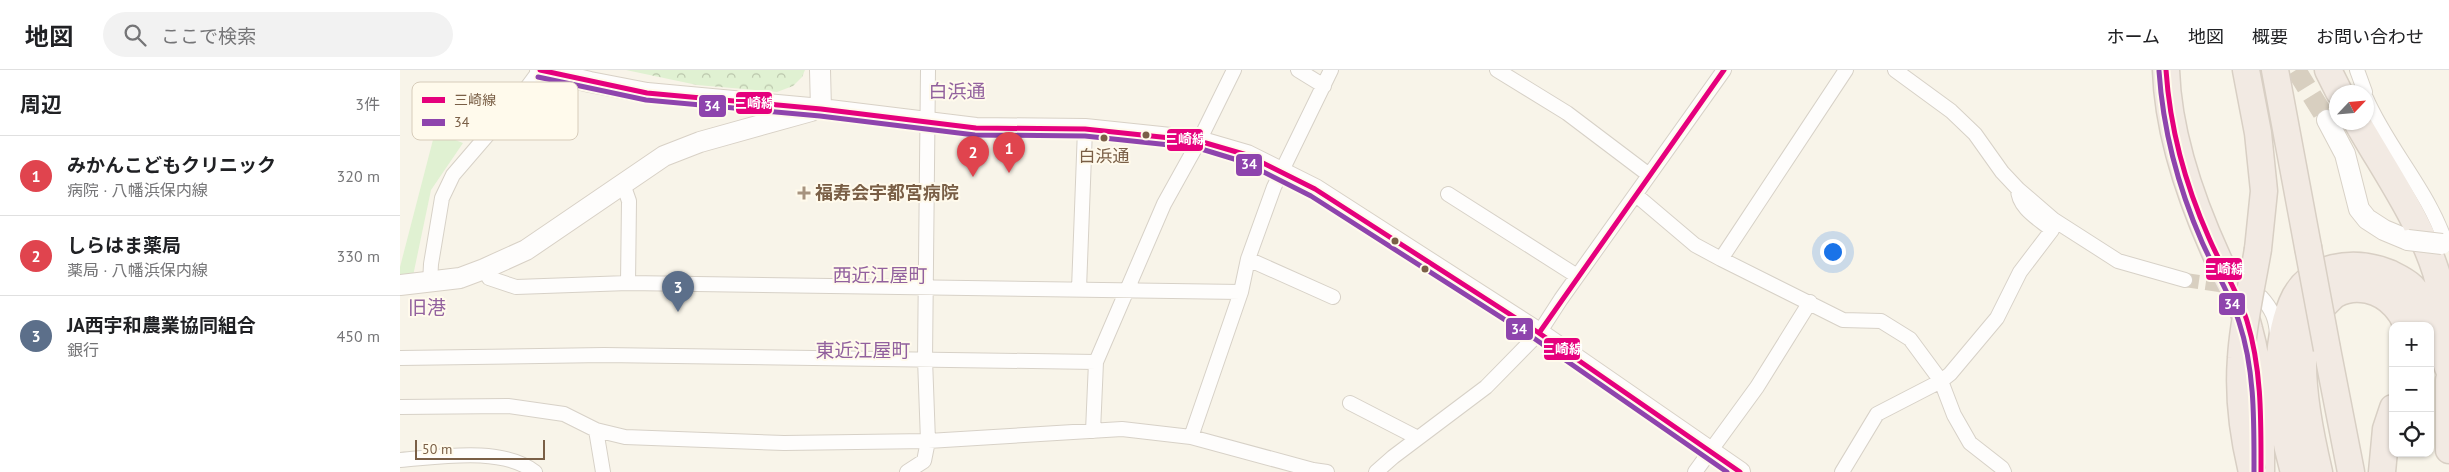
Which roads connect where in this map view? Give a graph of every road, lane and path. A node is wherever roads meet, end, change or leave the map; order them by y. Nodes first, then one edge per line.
1 (540, 70) edge
2 (820, 70) edge
3 (928, 70) edge
4 (1234, 70) edge
5 (1298, 70) edge
6 (1331, 70) edge
7 (1497, 70) edge
8 (1724, 70) edge
9 (1846, 70) edge
10 (1895, 70) edge
11 (2166, 70) edge
12 (2246, 70) edge
13 (2275, 70) edge
14 (2328, 70) edge
15 (2356, 70) edge
16 (531, 82) edge
17 (2336, 85) edge
18 (2361, 85) edge
19 (1324, 86) junction
20 (821, 109) junction
21 (2374, 114) edge
22 (2327, 120) tunnel mouth
23 (928, 122) junction
24 (1085, 129) junction
25 (2362, 130) edge
26 (483, 140) edge
27 (1199, 141) junction
28 (1282, 172) junction
29 (1649, 175) junction
30 (623, 184) junction
31 (2018, 190) junction
32 (1448, 194) dead end
33 (1636, 195) junction
34 (2445, 244) edge
35 (1248, 259) junction
36 (1721, 259) junction
37 (484, 270) junction
38 (1577, 276) junction
39 (2185, 280) tunnel mouth
40 (430, 283) junction
41 (628, 283) junction
42 (400, 285) edge
43 (927, 288) junction
44 (1079, 289) junction
45 (2308, 289) junction
46 (1126, 290) junction
47 (1241, 292) junction
48 (1333, 297) dead end
49 (2261, 297) dead end
50 (1810, 302) junction
51 (2405, 322) edge
52 (1539, 333) junction
53 (2449, 348) edge
54 (400, 358) edge
55 (926, 359) junction
56 (2257, 359) junction
57 (1096, 362) junction
58 (2449, 370) edge
59 (1941, 380) junction
60 (2449, 380) edge
61 (1350, 403) dead end
62 (400, 407) edge
63 (2392, 412) edge
64 (596, 430) junction
65 (1093, 431) junction
66 (1191, 438) junction
67 (1418, 438) junction
68 (928, 441) junction
69 (2449, 450) edge
70 (1709, 452) junction
71 (400, 460) edge
72 (928, 466) edge
73 (535, 472) edge
74 (603, 472) edge
75 (907, 472) edge
76 (1327, 472) edge
77 (1376, 472) edge
78 (1695, 472) edge
79 (1740, 472) edge
80 (1842, 472) edge
81 (2004, 472) edge
82 (2252, 472) edge
83 (2261, 472) edge
84 (2294, 472) edge
85 (2319, 472) edge
86 (2351, 472) edge
87 (2382, 472) edge

1 - 16 street
1 - 20 main road
2 - 20 main road
3 - 23 street
4 - 27 street
5 - 19 street
6 - 19 street
7 - 29 street
8 - 29 street
9 - 36 street
10 - 31 street
11 - 56 highway
12 - 82 highway, bridge
13 - 45 highway, bridge
14 - 17 highway
15 - 18 street
19 - 28 street
20 - 23 main road
20 - 30 main road
21 - 34 street
22 - 34 main road, bridge
23 - 24 main road
23 - 43 street
24 - 27 main road
24 - 44 street
25 - 53 highway
26 - 40 street
27 - 28 main road
27 - 46 street
28 - 35 street
28 - 52 main road
29 - 33 street
30 - 37 main road
30 - 41 street
31 - 39 street
31 - 59 street
32 - 38 street
33 - 36 street
33 - 38 street
35 - 47 street
35 - 48 street
36 - 50 street
37 - 40 main road
37 - 41 street
38 - 52 street
40 - 42 main road
41 - 43 street
43 - 44 street
43 - 55 street
44 - 46 street
45 - 58 highway
45 - 84 highway
45 - 86 highway, bridge
46 - 47 street
46 - 57 street
47 - 66 street
49 - 56 street
50 - 59 street
50 - 70 street
51 - 85 highway
52 - 67 street
52 - 70 main road
54 - 55 street
55 - 57 street
55 - 68 street
56 - 83 highway
57 - 65 street
59 - 80 street
59 - 81 street
60 - 69 highway
61 - 67 street
62 - 64 street
63 - 87 highway
64 - 68 street
64 - 74 street
65 - 66 street
65 - 68 street
66 - 76 street
67 - 77 street
68 - 72 street
70 - 78 street
70 - 79 main road
71 - 73 street
72 - 75 street

